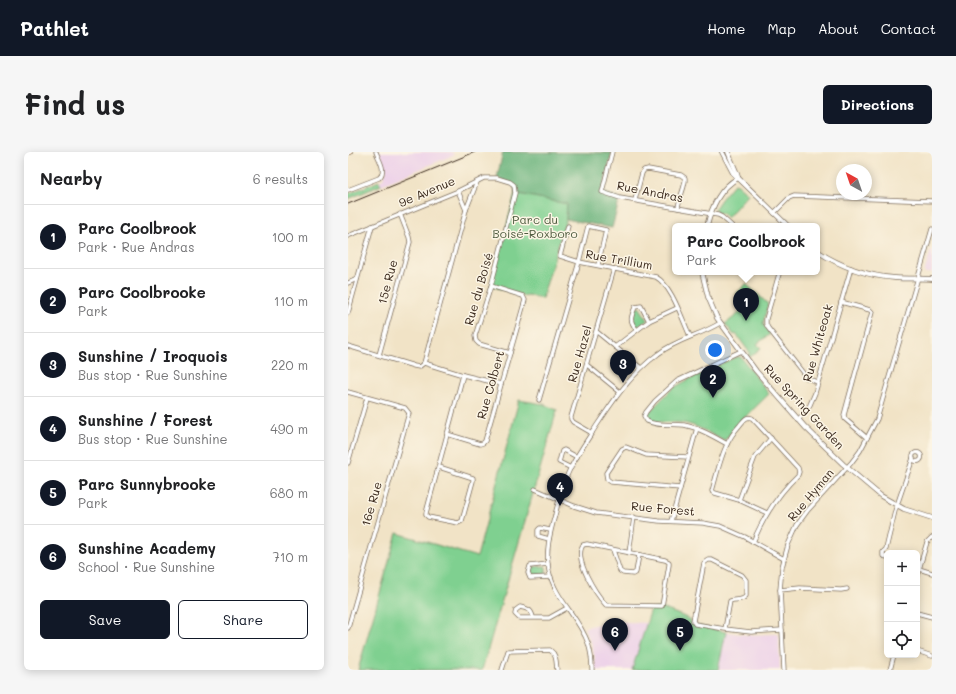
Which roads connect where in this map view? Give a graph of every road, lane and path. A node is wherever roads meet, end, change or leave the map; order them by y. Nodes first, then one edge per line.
1 (376, 152) edge
2 (612, 152) edge
3 (722, 152) edge
4 (728, 152) edge
5 (738, 178) junction
6 (477, 181) junction
7 (514, 185) joint
8 (348, 190) edge
9 (458, 191) junction
10 (635, 200) junction
11 (932, 201) edge
12 (678, 208) junction
13 (466, 210) junction
14 (774, 213) junction
15 (400, 214) junction
16 (710, 214) junction
17 (708, 223) edge
18 (729, 223) edge
19 (785, 223) edge
20 (372, 226) junction
21 (568, 226) dead end
22 (932, 229) edge
23 (348, 236) edge
24 (820, 253) edge
25 (579, 262) junction
26 (598, 265) junction
27 (851, 268) junction
28 (614, 269) junction
29 (703, 275) edge
30 (779, 275) edge
31 (918, 278) junction
32 (357, 279) junction
33 (932, 279) edge
34 (348, 283) edge
35 (491, 286) junction
36 (841, 302) junction
37 (678, 308) junction
38 (348, 313) edge
39 (649, 320) junction
40 (720, 322) junction
41 (636, 329) junction
42 (596, 332) junction
43 (690, 336) junction
44 (348, 346) edge
45 (615, 347) junction
46 (741, 351) junction
47 (510, 353) junction
48 (379, 355) junction
49 (424, 363) junction
50 (587, 365) junction
51 (641, 368) junction
52 (463, 375) junction
53 (818, 382) junction
54 (501, 384) junction
55 (348, 392) edge
56 (620, 392) junction
57 (367, 398) junction
58 (539, 400) dead end
59 (798, 420) junction
60 (697, 428) junction
61 (592, 433) junction
62 (448, 434) junction
63 (771, 438) junction
64 (867, 438) junction
65 (727, 444) junction
66 (577, 457) junction
67 (688, 457) junction
68 (913, 458) dead end
69 (348, 463) edge
70 (439, 467) junction
71 (847, 467) junction
72 (571, 468) junction
73 (680, 488) junction
74 (535, 489) dead end
75 (559, 499) junction
76 (739, 500) junction
77 (898, 506) junction
78 (767, 513) junction
79 (634, 518) junction
80 (932, 518) edge
81 (671, 521) junction
82 (550, 530) junction
83 (932, 537) edge
84 (549, 539) junction
85 (753, 542) junction
86 (886, 549) edge
87 (613, 550) junction
88 (629, 553) junction
89 (639, 555) junction
90 (784, 559) junction
91 (548, 564) junction
92 (920, 566) edge
93 (920, 569) edge
94 (932, 573) edge
95 (551, 577) junction
96 (847, 589) dead end
97 (780, 590) junction
98 (567, 608) junction
99 (920, 614) edge
100 (533, 617) junction
101 (932, 617) edge
102 (348, 628) edge
103 (724, 629) junction
104 (782, 630) junction
105 (920, 652) edge
106 (932, 656) edge
107 (893, 658) edge
108 (502, 670) edge
109 (557, 670) edge
110 (592, 670) edge
111 (784, 670) edge
112 (890, 670) edge

1 - 8 street
2 - 10 street, Rue Andras
3 - 5 street
4 - 5 street
5 - 14 street
5 - 16 street
6 - 7 street, 9e Avenue
6 - 9 street, 9e Avenue
6 - 13 street
7 - 35 street, Rue du Boisé
9 - 13 street
9 - 15 street, 9e Avenue
10 - 12 street, Rue Andras
10 - 12 street
11 - 14 street
12 - 16 street, Rue Andras
13 - 49 street
14 - 19 street
15 - 20 street, 9e Avenue
15 - 48 street, 15e Rue
16 - 17 street
16 - 18 street, Rue Andras
20 - 23 street, 9e Avenue
20 - 32 street
21 - 25 street
22 - 31 street, Rue Hyman
24 - 27 street
25 - 26 street, Rue Trillium
25 - 26 street
25 - 58 street, Rue Trillium
26 - 28 street, Rue Trillium
27 - 31 street
27 - 36 street, Rue Whiteoak
28 - 37 street, Rue Trillium
28 - 42 street, Rue Hazel
29 - 40 street, Rue Spring Garden
30 - 53 street
31 - 33 street
31 - 64 street, Rue Hyman
32 - 34 street
32 - 38 street
35 - 47 street, Rue Colbert
35 - 47 street, Rue du Boisé
36 - 53 street, Rue Whiteoak
36 - 64 street
37 - 39 street
37 - 43 street, Rue Trillium
39 - 41 street
39 - 41 street
40 - 43 street
40 - 46 street, Rue Spring Garden
41 - 45 street
42 - 45 street
42 - 50 street, Rue Hazel
43 - 51 street
44 - 48 street
45 - 51 street
46 - 59 street, Rue Spring Garden
46 - 60 street
47 - 54 street, Rue Colbert
48 - 49 street
49 - 52 street
50 - 56 street
50 - 61 street, Rue Hazel
51 - 56 street
52 - 54 street
52 - 62 street
53 - 59 street, Rue Whiteoak
54 - 62 street, Rue Colbert
55 - 57 street
56 - 61 street
57 - 69 street
57 - 102 street, 16e Rue
59 - 71 street, Rue Spring Garden
60 - 65 street
60 - 67 street
61 - 66 street
62 - 70 street
63 - 65 street
63 - 76 street
63 - 78 street
64 - 71 street, Rue Hyman
65 - 76 street
66 - 72 street
66 - 72 street
67 - 73 street
67 - 73 street
68 - 77 street
70 - 70 street
71 - 77 street, Rue Spring Garden
71 - 90 street, Rue Hyman
72 - 75 street
73 - 81 street
74 - 75 street, Rue Forest
75 - 79 street, Rue Forest
75 - 82 street
76 - 78 street
77 - 80 street, Rue Spring Garden
77 - 86 street
78 - 85 street
79 - 81 street, Rue Forest
79 - 88 street
81 - 85 street, Rue Forest
82 - 84 street
82 - 84 street
83 - 92 street
84 - 91 street
85 - 90 street, Rue Forest
87 - 88 street
87 - 89 street
87 - 89 street
88 - 89 street
90 - 97 street, Rue Hyman
91 - 95 street
91 - 95 street
93 - 94 street
95 - 98 street
96 - 97 street
97 - 104 street, Rue Hyman
98 - 100 street
98 - 110 street
99 - 101 street
100 - 100 street
103 - 103 street
103 - 104 street
104 - 111 street, Rue Hyman
105 - 106 street
107 - 112 street
108 - 109 street

